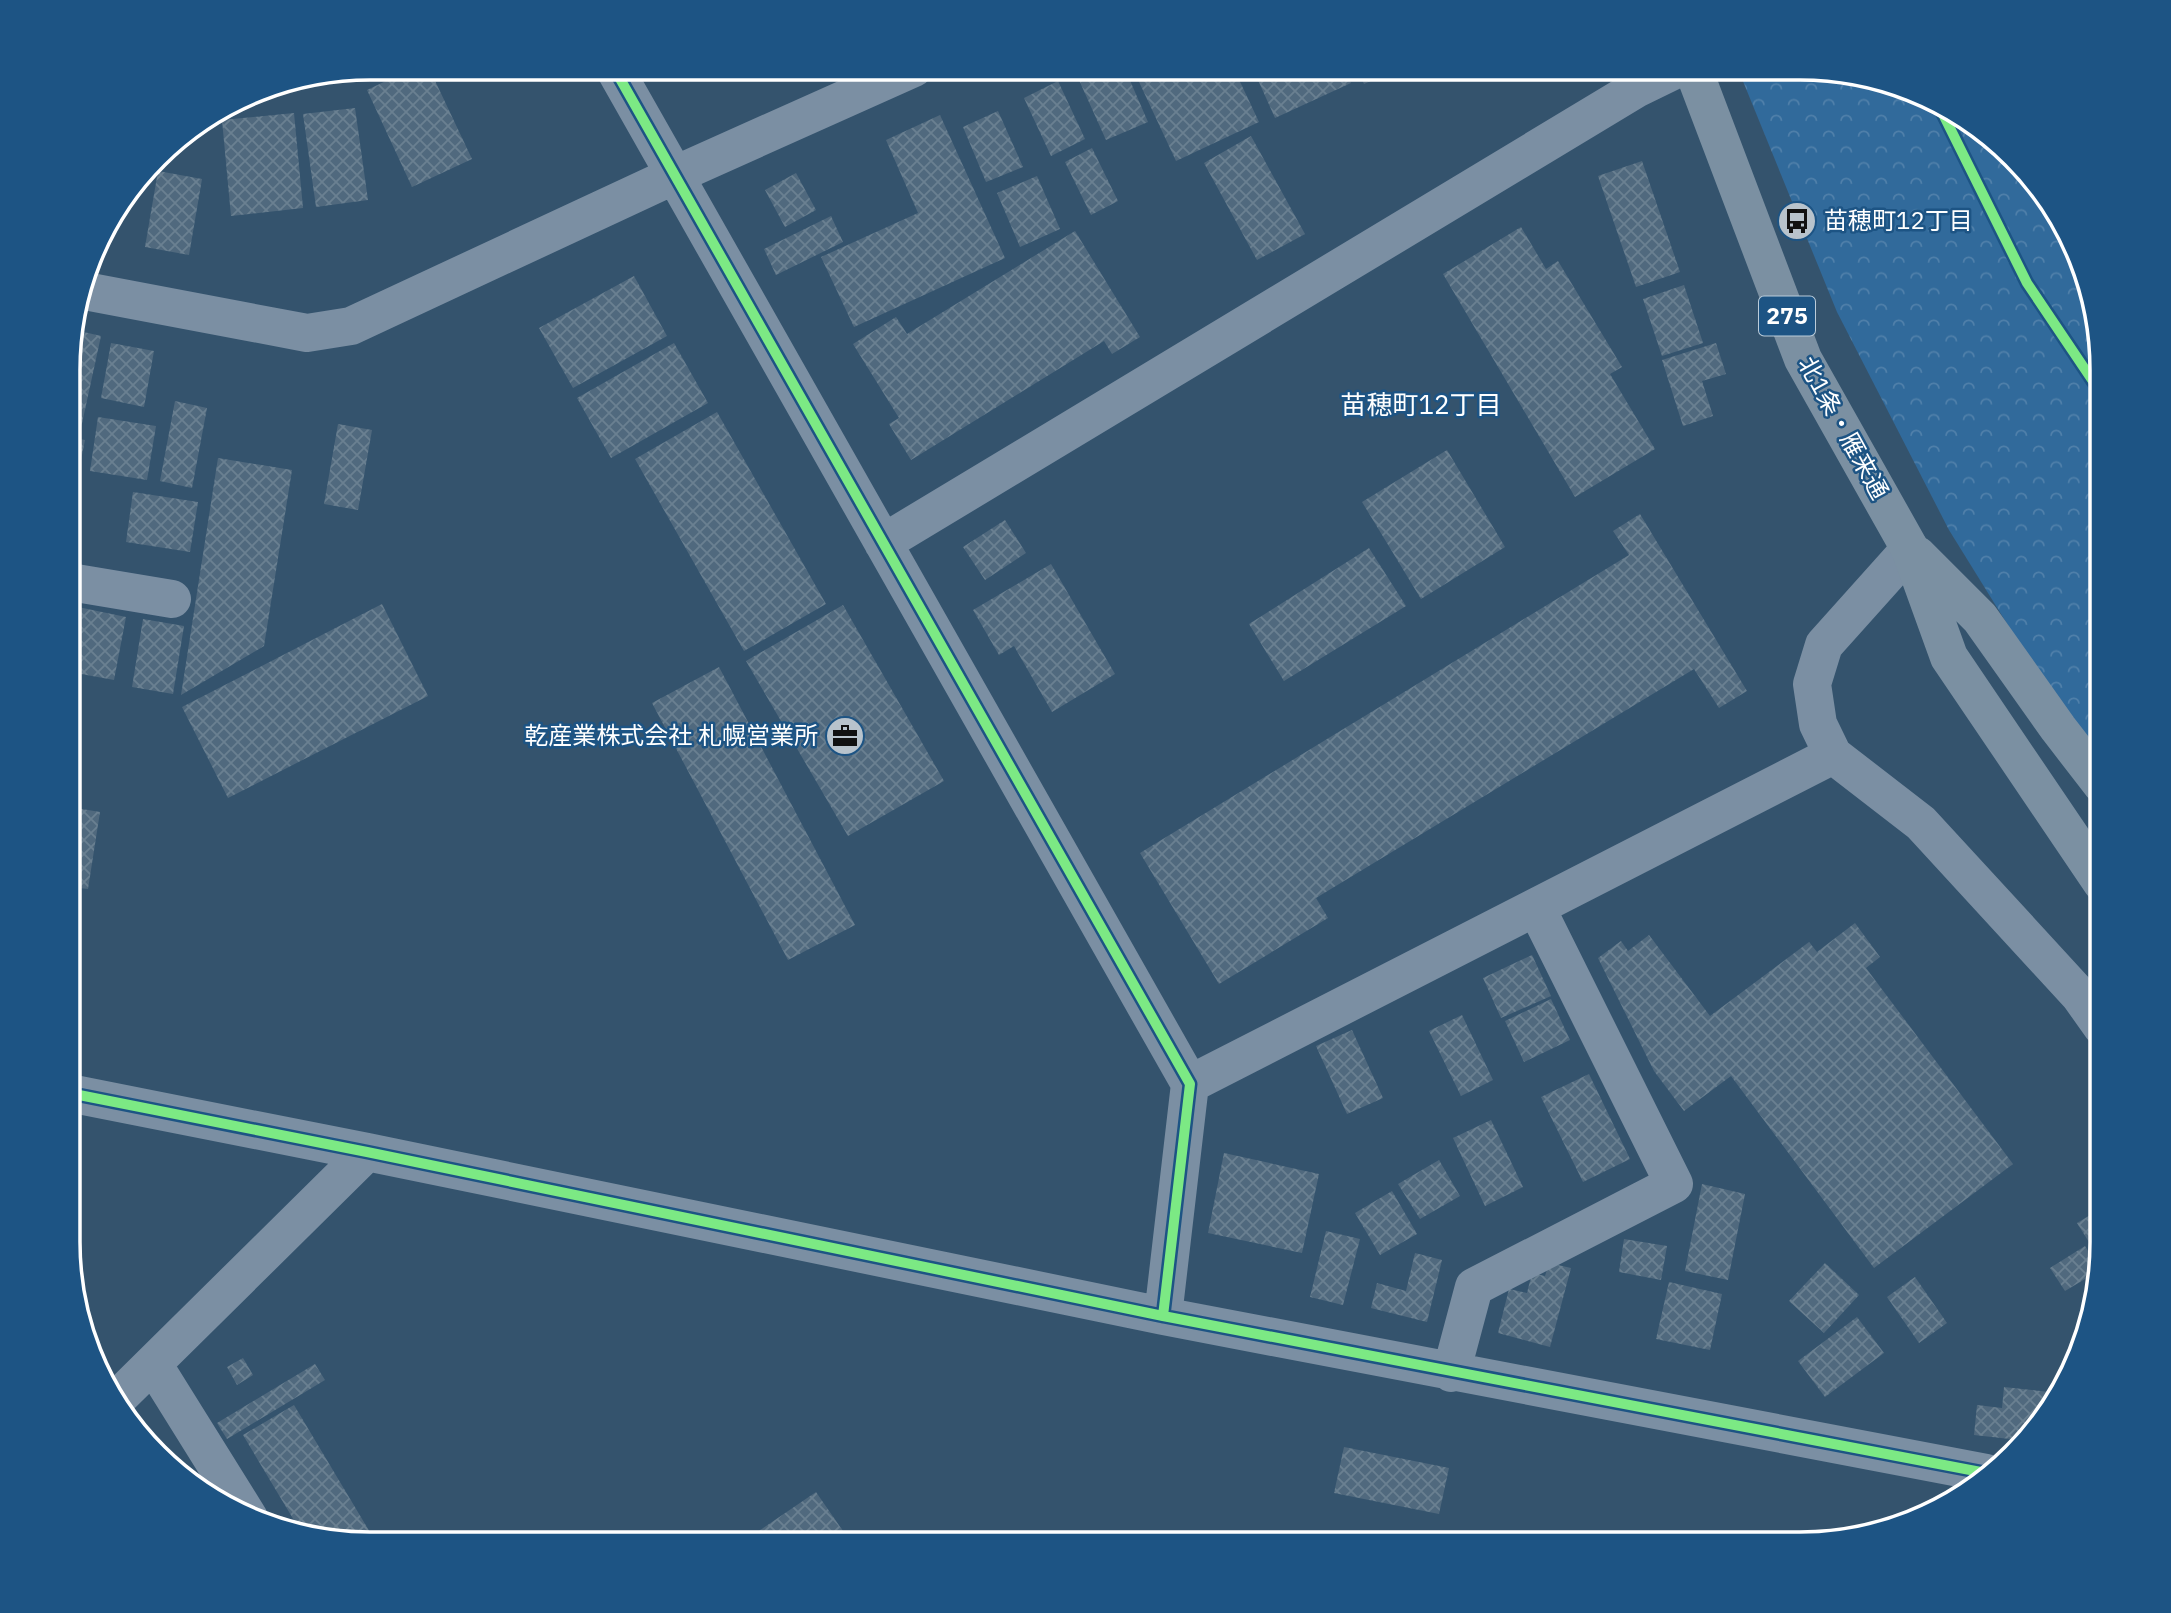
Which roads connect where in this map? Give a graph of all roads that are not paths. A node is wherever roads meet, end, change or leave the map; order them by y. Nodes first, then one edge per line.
1 (621, 80) edge
2 (887, 80) edge
3 (1654, 80) edge
4 (1697, 80) edge
5 (675, 175) junction
6 (91, 292) edge
7 (883, 543) junction
8 (1910, 549) junction
9 (80, 584) edge
10 (172, 599) dead end
11 (1833, 755) junction
12 (2090, 769) edge
13 (2090, 865) edge
14 (1536, 906) junction
15 (2090, 1010) edge
16 (1190, 1084) junction
17 (80, 1095) edge
18 (367, 1152) junction
19 (1163, 1316) junction
20 (153, 1364) junction
21 (1451, 1373) junction
22 (123, 1393) edge
23 (1978, 1471) edge
24 (238, 1501) edge

1 - 5 street
2 - 5 street
3 - 7 street
4 - 8 highway, 北1条・雁来通 / 275
5 - 6 street
5 - 7 street
7 - 16 street
8 - 11 street
8 - 12 highway, 北1条・雁来通 / 275
8 - 13 highway, 北1条・雁来通 / 275
9 - 10 street
11 - 14 street
11 - 15 street
14 - 16 street
14 - 21 street
16 - 19 street
17 - 18 street
18 - 19 street
18 - 20 street
19 - 21 street
20 - 22 street
20 - 24 street
21 - 23 street

